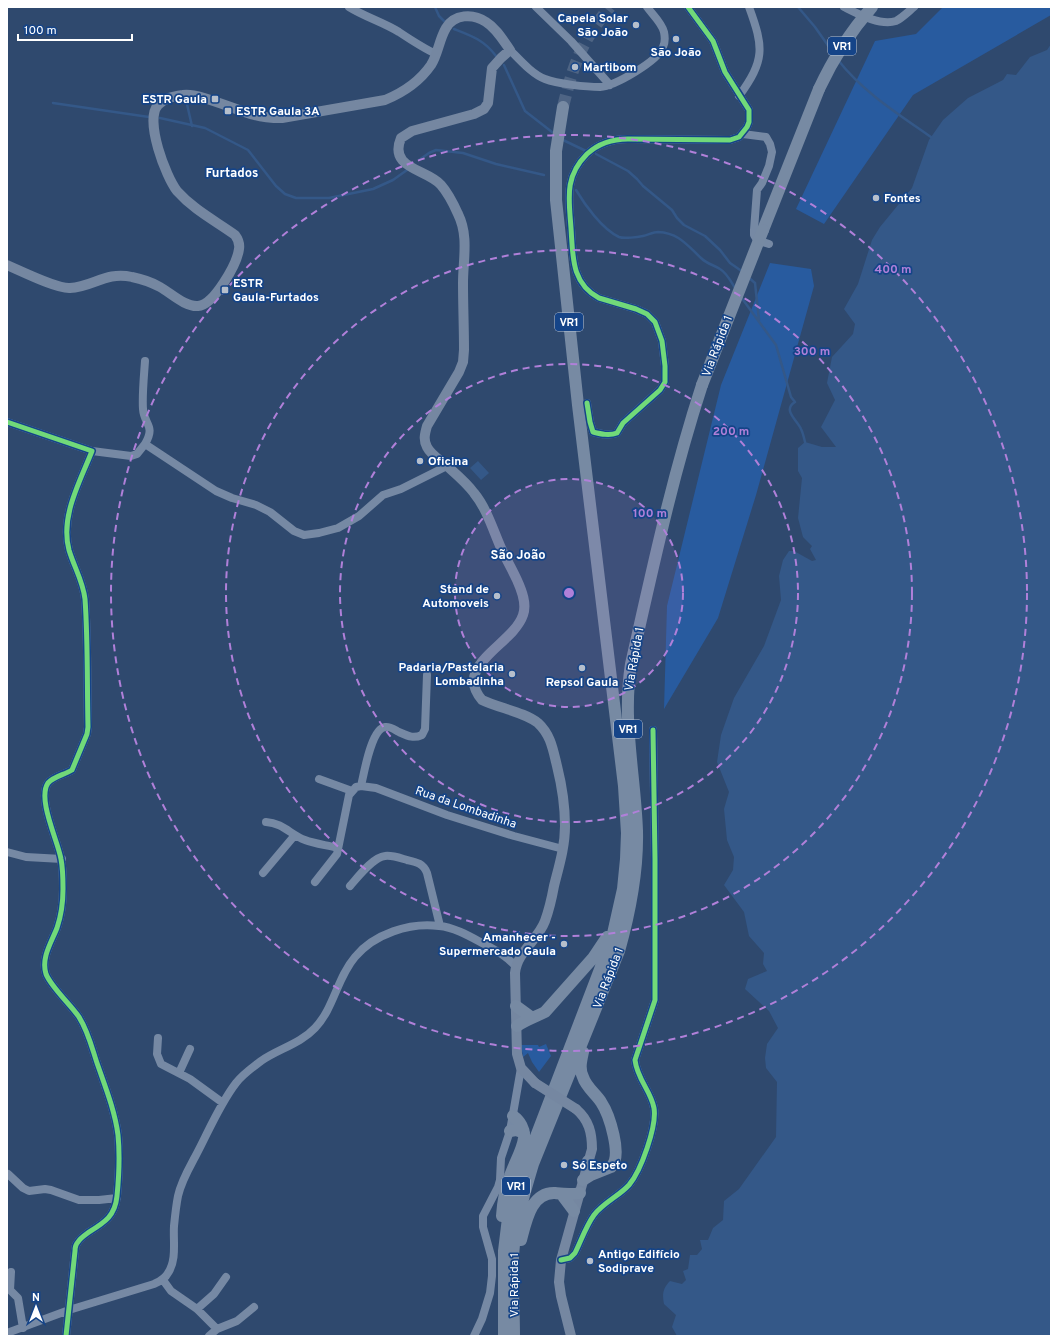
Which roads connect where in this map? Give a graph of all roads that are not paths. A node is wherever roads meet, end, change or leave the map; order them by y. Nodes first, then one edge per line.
1 (349, 7) edge
2 (536, 7) edge
3 (646, 7) edge
4 (688, 7) edge
5 (749, 7) edge
6 (844, 7) edge
7 (873, 7) edge
8 (914, 7) edge
9 (510, 50) junction
10 (436, 54) junction
11 (610, 85) junction
12 (739, 96) junction
13 (563, 107) tunnel mouth
14 (743, 134) junction
15 (769, 244) dead end
16 (7, 265) edge
17 (145, 362) dead end
18 (587, 403) dead end
19 (7, 422) edge
20 (145, 444) junction
21 (92, 451) junction
22 (447, 466) junction
23 (427, 675) dead end
24 (653, 730) dead end
25 (319, 779) dead end
26 (361, 786) junction
27 (352, 791) junction
28 (266, 822) dead end
29 (295, 835) junction
30 (338, 848) junction
31 (563, 849) junction
32 (7, 852) edge
33 (62, 859) junction
34 (263, 873) dead end
35 (315, 882) dead end
36 (350, 886) dead end
37 (616, 920) junction
38 (440, 926) junction
39 (516, 966) junction
40 (516, 1006) junction
41 (531, 1017) junction
42 (517, 1026) junction
43 (585, 1035) junction
44 (158, 1038) dead end
45 (190, 1049) dead end
46 (521, 1068) junction
47 (179, 1073) junction
48 (223, 1103) junction
49 (513, 1116) junction
50 (510, 1131) junction
51 (524, 1133) junction
52 (588, 1161) junction
53 (600, 1171) junction
54 (8, 1174) edge
55 (583, 1180) junction
56 (580, 1193) junction
57 (562, 1195) junction
58 (117, 1198) junction
59 (574, 1211) junction
60 (504, 1251) junction
61 (561, 1260) junction
62 (11, 1272) dead end
63 (513, 1274) junction
64 (226, 1277) dead end
65 (163, 1280) junction
66 (254, 1307) dead end
67 (197, 1309) junction
68 (69, 1310) junction
69 (23, 1328) junction
70 (217, 1329) junction
71 (7, 1333) edge
72 (66, 1336) edge
73 (209, 1336) edge
74 (474, 1336) edge
75 (504, 1336) edge
76 (514, 1336) edge
77 (571, 1336) edge

1 - 10 street
2 - 11 street
3 - 11 street
4 - 12 street
5 - 12 street
6 - 8 street
7 - 43 highway, Via Rápida 1 / VR1, bridge
9 - 10 main road
9 - 11 street
9 - 22 main road
10 - 16 main road
12 - 14 street
13 - 37 highway, Via Rápida 1 / VR1
14 - 15 street
14 - 18 street
17 - 20 street
19 - 21 street
20 - 21 street
20 - 22 street
21 - 33 street
22 - 31 main road
23 - 26 street
24 - 61 street
25 - 27 street
26 - 27 street
26 - 31 street, Rua da Lombadinha
27 - 30 street
28 - 29 street
29 - 30 street
29 - 34 street
30 - 35 street
31 - 39 main road
32 - 33 street
33 - 58 street
36 - 38 street
37 - 41 highway
37 - 60 highway, Via Rápida 1 / VR1
38 - 39 street
38 - 48 street
39 - 40 main road
40 - 41 highway
40 - 42 main road
41 - 42 highway
42 - 46 main road
43 - 53 highway
43 - 63 highway, Via Rápida 1 / VR1
44 - 47 street
45 - 47 street
46 - 49 street
46 - 52 main road, bridge
47 - 48 street
48 - 65 street
49 - 50 street
49 - 51 highway
50 - 51 highway
50 - 74 street
51 - 60 highway
52 - 53 highway
52 - 55 main road
53 - 55 highway
54 - 58 street
55 - 56 main road
56 - 57 highway
56 - 59 main road
57 - 59 highway
57 - 63 highway
58 - 68 street
59 - 61 main road
60 - 75 highway, Via Rápida 1 / VR1
61 - 77 main road
62 - 69 street
63 - 76 highway, Via Rápida 1 / VR1
64 - 67 street
65 - 67 street
65 - 68 street
66 - 70 street
67 - 70 street
68 - 69 street
68 - 72 street
69 - 71 street
70 - 73 street

